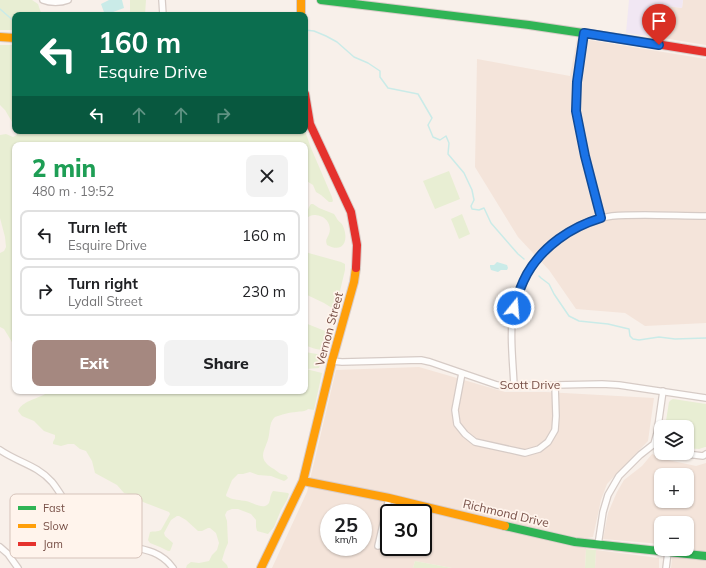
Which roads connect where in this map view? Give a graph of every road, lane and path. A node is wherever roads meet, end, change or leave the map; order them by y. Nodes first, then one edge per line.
1 (43, 0) edge
2 (68, 0) edge
3 (162, 0) edge
4 (301, 0) edge
5 (321, 0) edge
6 (163, 12) edge
7 (301, 12) edge
8 (584, 33) junction
9 (0, 37) edge
10 (12, 38) edge
11 (706, 52) edge
12 (308, 114) edge
13 (706, 216) edge
14 (601, 218) junction
15 (332, 361) junction
16 (462, 373) junction
17 (555, 385) junction
18 (514, 386) junction
19 (663, 391) junction
20 (706, 398) edge
21 (659, 420) edge
22 (654, 444) edge
23 (0, 450) edge
24 (706, 454) edge
25 (694, 455) edge
26 (303, 481) junction
27 (60, 494) edge
28 (389, 498) junction
29 (598, 545) junction
30 (378, 546) dead end
31 (0, 548) edge
32 (142, 549) edge
33 (654, 551) edge
34 (694, 555) edge
35 (668, 556) edge
36 (706, 556) edge
37 (10, 557) edge
38 (11, 558) edge
39 (18, 568) edge
40 (174, 568) edge
41 (262, 568) edge
42 (666, 568) edge

1 - 2 street
3 - 6 street
4 - 7 street
5 - 8 street
8 - 11 street
8 - 14 street
9 - 10 street
12 - 15 street, Vernon Street
13 - 14 street
14 - 18 street
15 - 16 street, Scott Drive
15 - 26 street, Vernon Street
16 - 17 street
16 - 18 street, Scott Drive
17 - 18 street, Scott Drive
17 - 19 street, Scott Drive
19 - 20 street, Scott Drive
19 - 21 street
22 - 29 street
23 - 27 street
24 - 25 street
26 - 28 street, Richmond Drive
26 - 41 street, Vernon Street
28 - 29 street, Richmond Drive
28 - 30 street
29 - 33 street, Richmond Drive
31 - 37 street
32 - 40 street
34 - 36 street, Richmond Drive
35 - 42 street
38 - 39 street

